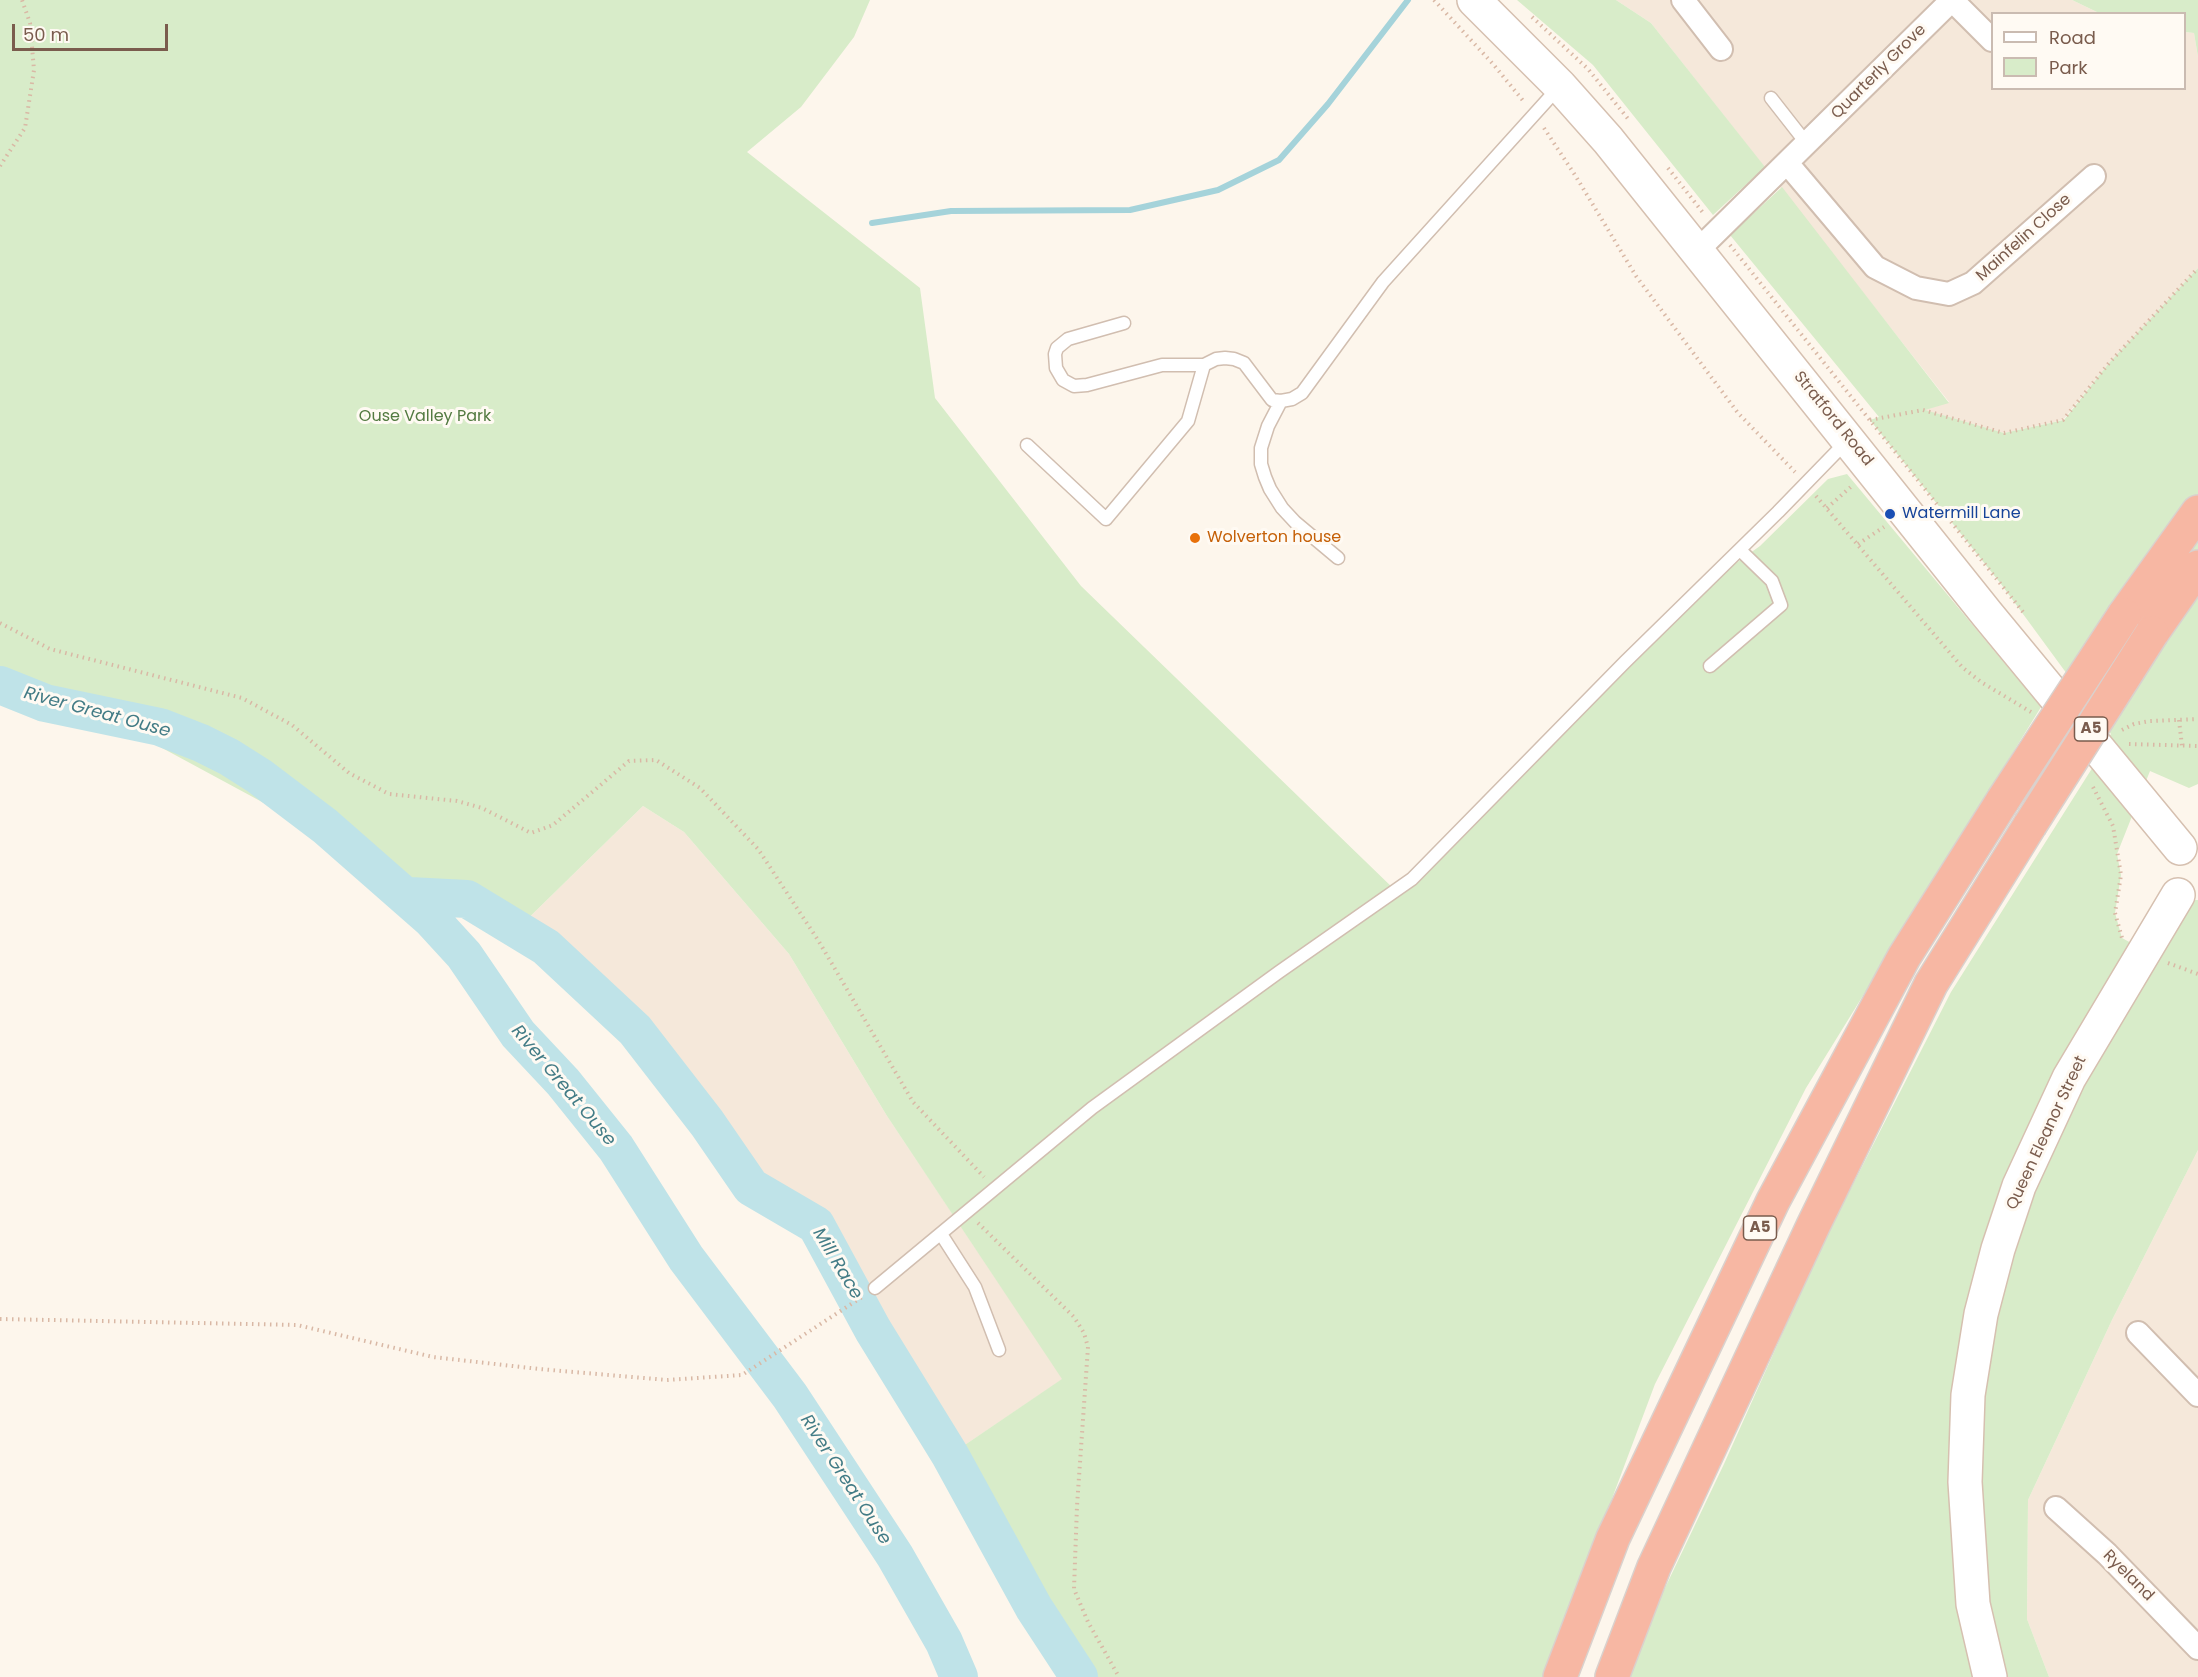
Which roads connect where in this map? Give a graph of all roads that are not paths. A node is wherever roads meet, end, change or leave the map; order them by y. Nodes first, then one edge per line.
1 (1474, 0) edge
2 (1679, 0) edge
3 (1952, 0) edge
4 (1991, 39) edge
5 (1721, 49) dead end
6 (1560, 86) junction
7 (1771, 98) dead end
8 (1807, 144) junction
9 (1787, 163) junction
10 (2094, 176) dead end
11 (1697, 251) junction
12 (1124, 323) dead end
13 (1204, 365) junction
14 (1281, 401) junction
15 (1859, 429) junction
16 (1027, 445) dead end
17 (2198, 512) edge
18 (1740, 550) junction
19 (1338, 558) dead end
20 (2198, 567) edge
21 (1710, 666) dead end
22 (2189, 847) edge
23 (2188, 898) edge
24 (941, 1234) junction
25 (875, 1288) road end
26 (2138, 1333) dead end
27 (999, 1350) dead end
28 (2198, 1395) edge
29 (2056, 1508) dead end
30 (2198, 1648) edge
31 (1560, 1677) edge
32 (1612, 1677) edge
33 (1990, 1677) edge

1 - 6 street, Stratford Road
2 - 5 street
3 - 4 street, Quarterly Grove
3 - 8 street, Quarterly Grove
6 - 11 street, Stratford Road
6 - 14 lane
7 - 8 lane
8 - 9 street, Quarterly Grove
9 - 10 street, Mainfelin Close
9 - 11 street, Quarterly Grove
11 - 15 street, Stratford Road
12 - 13 lane
13 - 14 lane
13 - 16 lane
14 - 19 lane
15 - 18 lane
15 - 22 street, Stratford Road
17 - 31 highway, A5, bridge
18 - 21 lane
18 - 24 lane
20 - 32 highway, A5, bridge
22 - 23 street
23 - 33 street, Queen Eleanor Street
24 - 25 lane
24 - 27 lane
26 - 28 street
29 - 30 street, Ryeland

